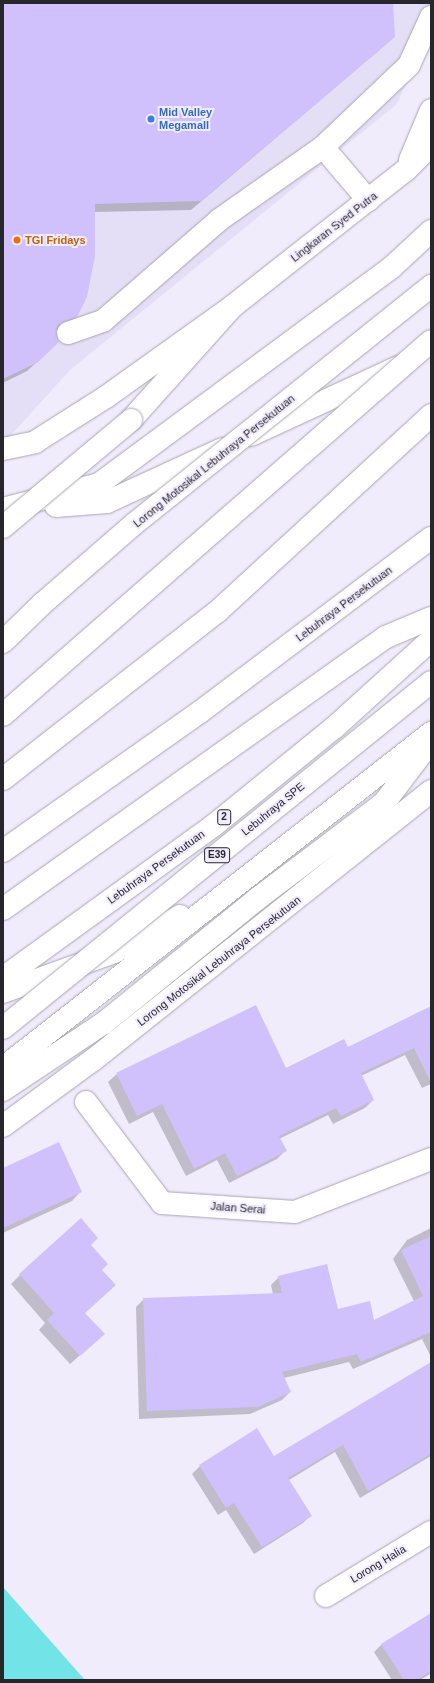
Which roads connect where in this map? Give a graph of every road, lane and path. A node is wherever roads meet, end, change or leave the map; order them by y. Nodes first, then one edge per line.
1 (431, 17) edge
2 (431, 110) edge
3 (431, 145) edge
4 (323, 147) junction
5 (406, 170) junction
6 (368, 200) junction
7 (431, 231) edge
8 (431, 286) edge
9 (233, 306) junction
10 (68, 333) dead end
11 (431, 341) edge
12 (431, 351) edge
13 (431, 415) edge
14 (3, 449) edge
15 (3, 510) edge
16 (3, 527) edge
17 (431, 538) edge
18 (431, 618) edge
19 (431, 640) edge
20 (3, 642) edge
21 (431, 682) edge
22 (3, 715) edge
23 (431, 720) edge
24 (431, 733) edge
25 (431, 741) edge
26 (3, 779) edge
27 (431, 791) edge
28 (3, 851) edge
29 (3, 909) edge
30 (3, 978) edge
31 (3, 992) edge
32 (3, 1028) edge
33 (3, 1068) edge
34 (3, 1090) edge
35 (86, 1102) dead end
36 (3, 1126) edge
37 (431, 1159) edge
38 (431, 1532) edge
39 (326, 1596) dead end

1 - 4 main road
2 - 5 main road
3 - 5 main road, Lingkaran Syed Putra
4 - 6 main road
4 - 10 main road
5 - 6 main road, Lingkaran Syed Putra
6 - 9 main road, Lingkaran Syed Putra
7 - 15 main road
8 - 20 main road, Lorong Motosikal Lebuhraya Persekutuan, bridge
9 - 14 main road
9 - 16 main road, bridge
11 - 22 main road, bridge
12 - 15 main road
13 - 26 main road
17 - 28 main road, Lebuhraya Persekutuan
18 - 29 main road
19 - 30 main road, Lebuhraya Persekutuan / 2
21 - 32 main road, Lebuhraya SPE / E39, bridge
23 - 31 main road
24 - 33 main road
25 - 34 main road
27 - 36 main road, Lorong Motosikal Lebuhraya Persekutuan
35 - 37 main road, Jalan Serai
38 - 39 main road, Lorong Halia

